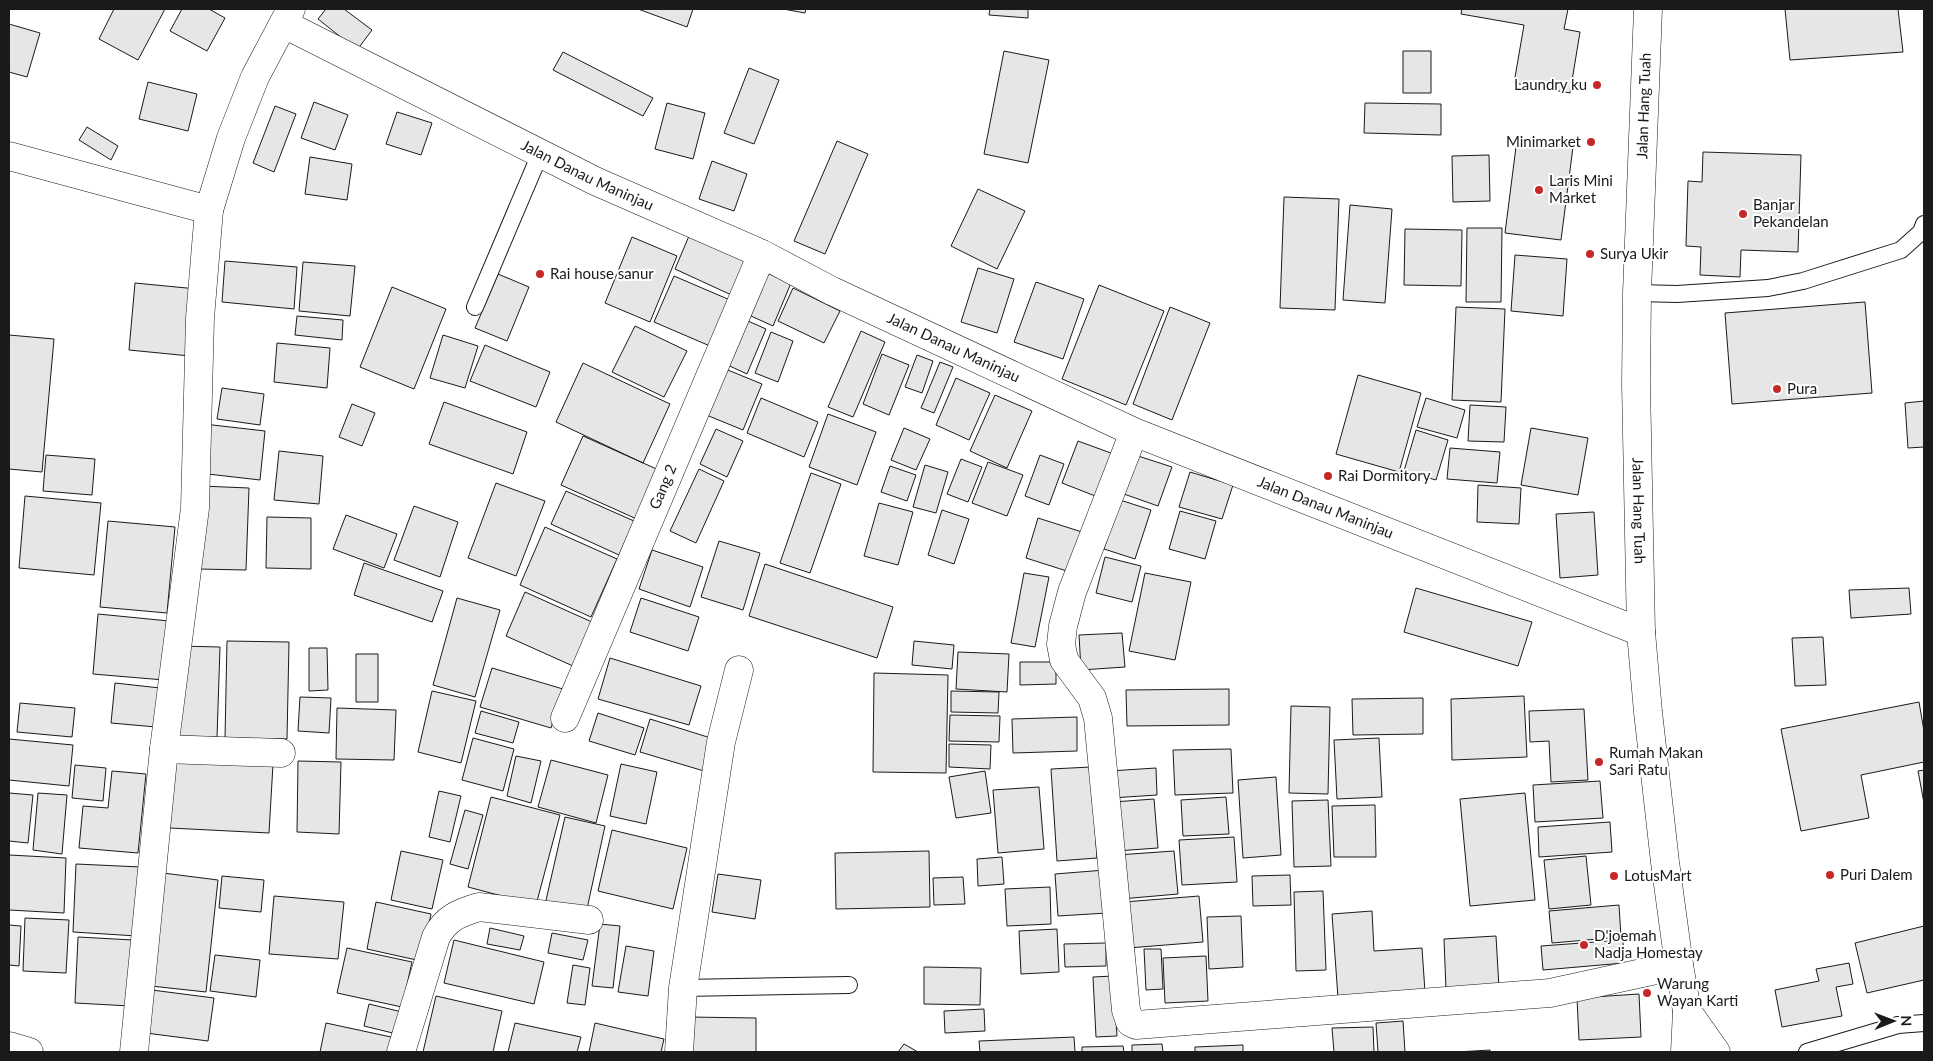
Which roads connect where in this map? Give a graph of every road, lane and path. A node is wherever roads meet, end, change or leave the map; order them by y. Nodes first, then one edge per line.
1 (1648, 9) edge
2 (287, 16) edge
3 (540, 154) junction
4 (9, 156) edge
5 (209, 210) junction
6 (1924, 224) edge
7 (762, 254) junction
8 (1637, 293) junction
9 (475, 307) dead end
10 (1134, 432) junction
11 (1641, 632) junction
12 (739, 670) dead end
13 (565, 718) dead end
14 (164, 749) junction
15 (282, 753) dead end
16 (589, 920) dead end
17 (1679, 965) junction
18 (850, 985) dead end
19 (683, 988) junction
20 (1687, 1011) junction
21 (1924, 1023) edge
22 (9, 1046) edge
23 (29, 1052) edge
24 (134, 1052) edge
25 (401, 1052) edge
26 (679, 1052) edge
27 (1685, 1052) edge
28 (1716, 1052) edge
29 (1807, 1052) edge

1 - 8 main road, Jalan Hang Tuah
2 - 3 main road, Jalan Danau Maninjau
2 - 5 main road
3 - 7 main road, Jalan Danau Maninjau
3 - 9 lane
4 - 5 main road
5 - 14 main road
6 - 8 lane
7 - 10 main road, Jalan Danau Maninjau
7 - 13 main road, Gang 2
8 - 11 main road, Jalan Hang Tuah
10 - 11 main road, Jalan Danau Maninjau
10 - 17 main road
11 - 17 main road, Jalan Hang Tuah
12 - 19 main road
14 - 15 main road
14 - 24 main road
16 - 25 main road
17 - 20 main road, Jalan Hang Tuah
18 - 19 lane
19 - 26 main road
20 - 27 main road, Jalan Hang Tuah
20 - 28 main road, Jalan Hang Tuah
21 - 29 lane
22 - 23 main road

